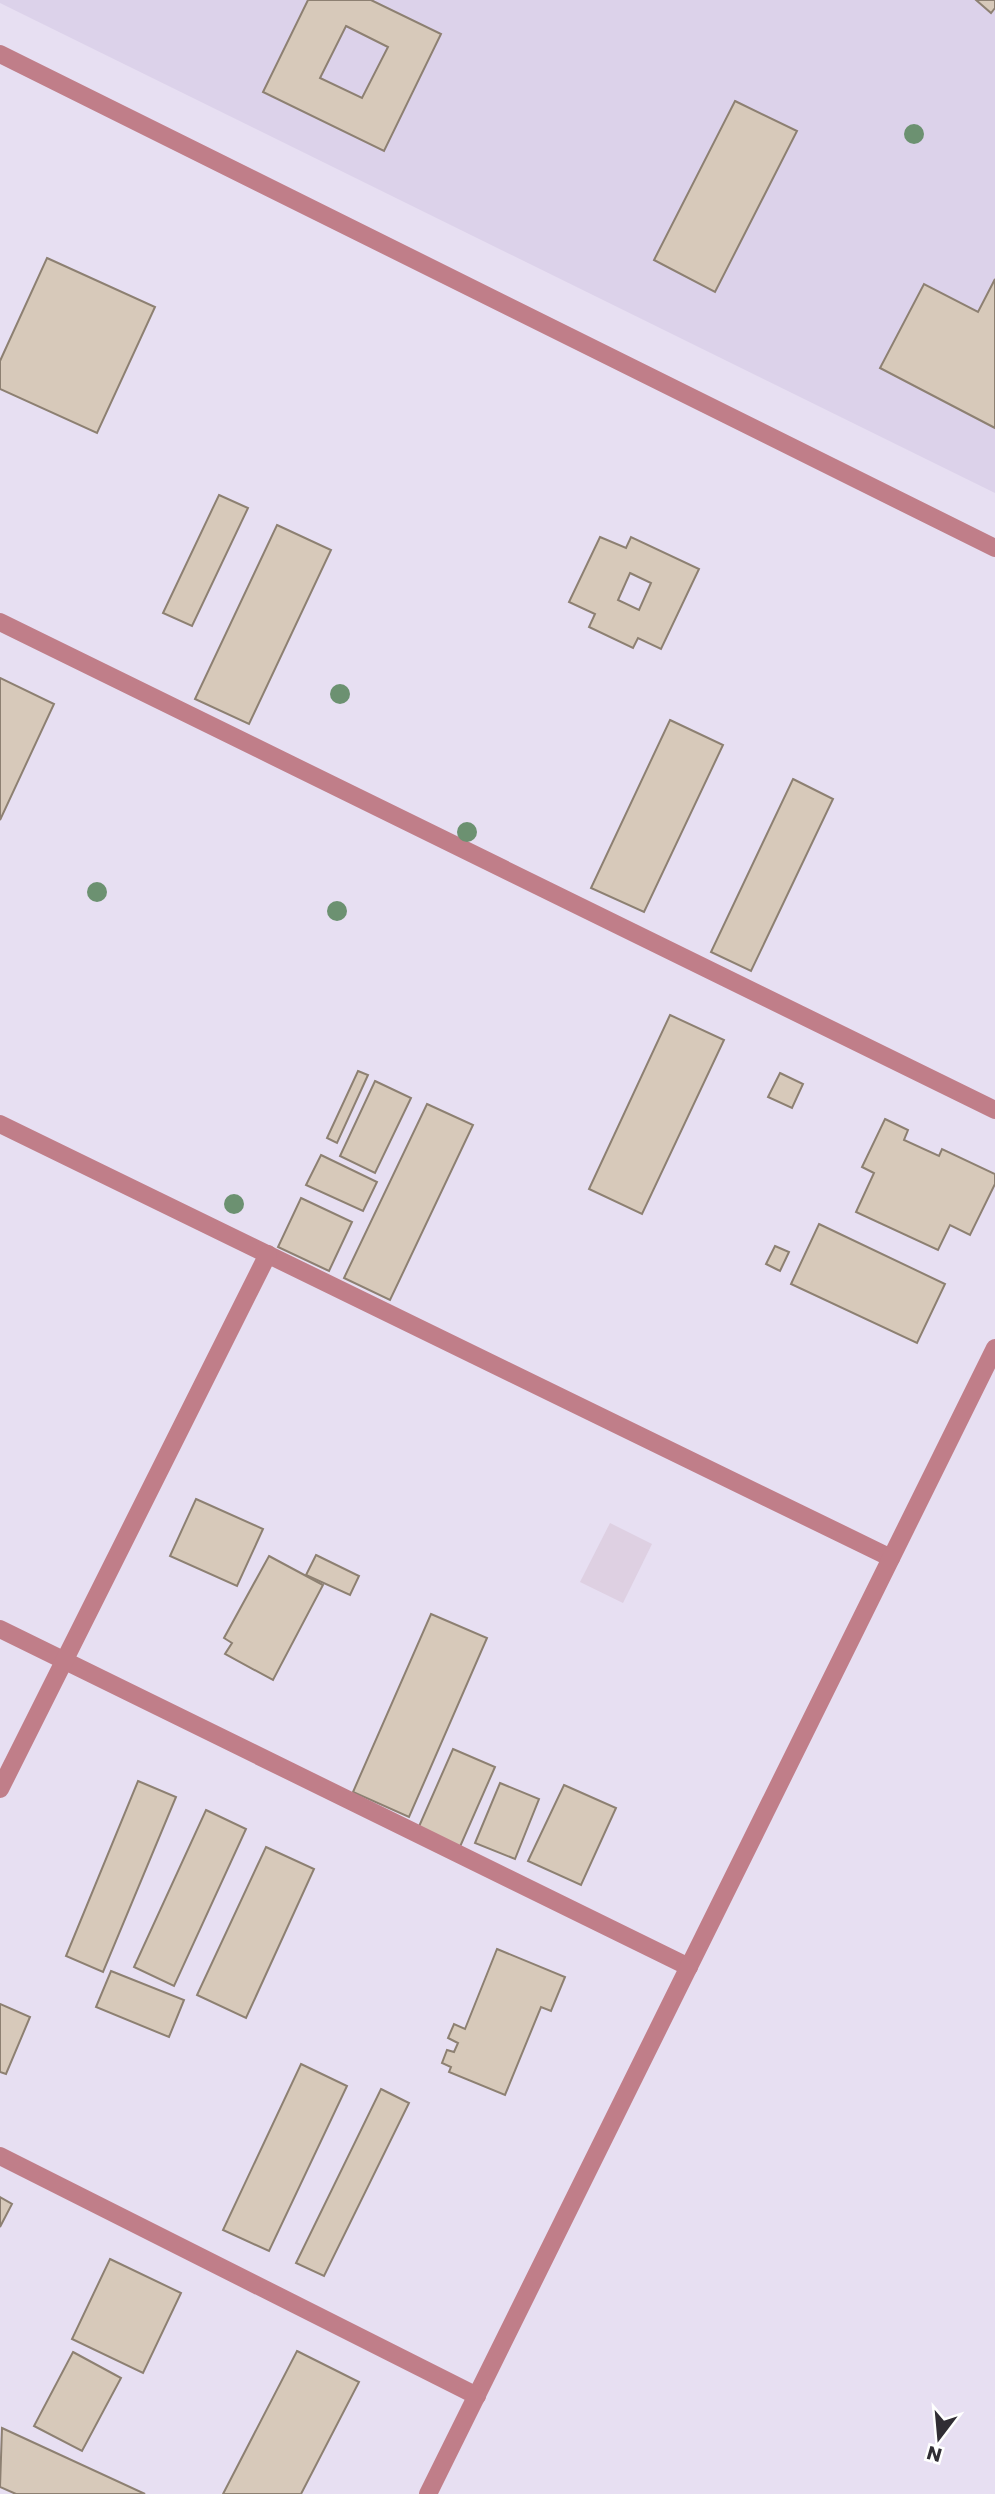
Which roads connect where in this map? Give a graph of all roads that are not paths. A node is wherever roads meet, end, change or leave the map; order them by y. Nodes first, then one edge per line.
1 (0, 54) edge
2 (995, 548) edge
3 (0, 622) edge
4 (995, 1110) edge
5 (0, 1124) edge
6 (268, 1254) junction
7 (995, 1348) edge
8 (891, 1558) junction
9 (0, 1629) edge
10 (65, 1661) junction
11 (0, 1789) edge
12 (689, 1967) junction
13 (0, 2156) edge
14 (477, 2396) junction
15 (428, 2494) edge

1 - 2 street
3 - 4 street
5 - 6 street
6 - 8 street
6 - 10 street
7 - 8 street
8 - 12 street
9 - 10 street
10 - 11 street
10 - 12 street
12 - 14 street
13 - 14 street
14 - 15 street

